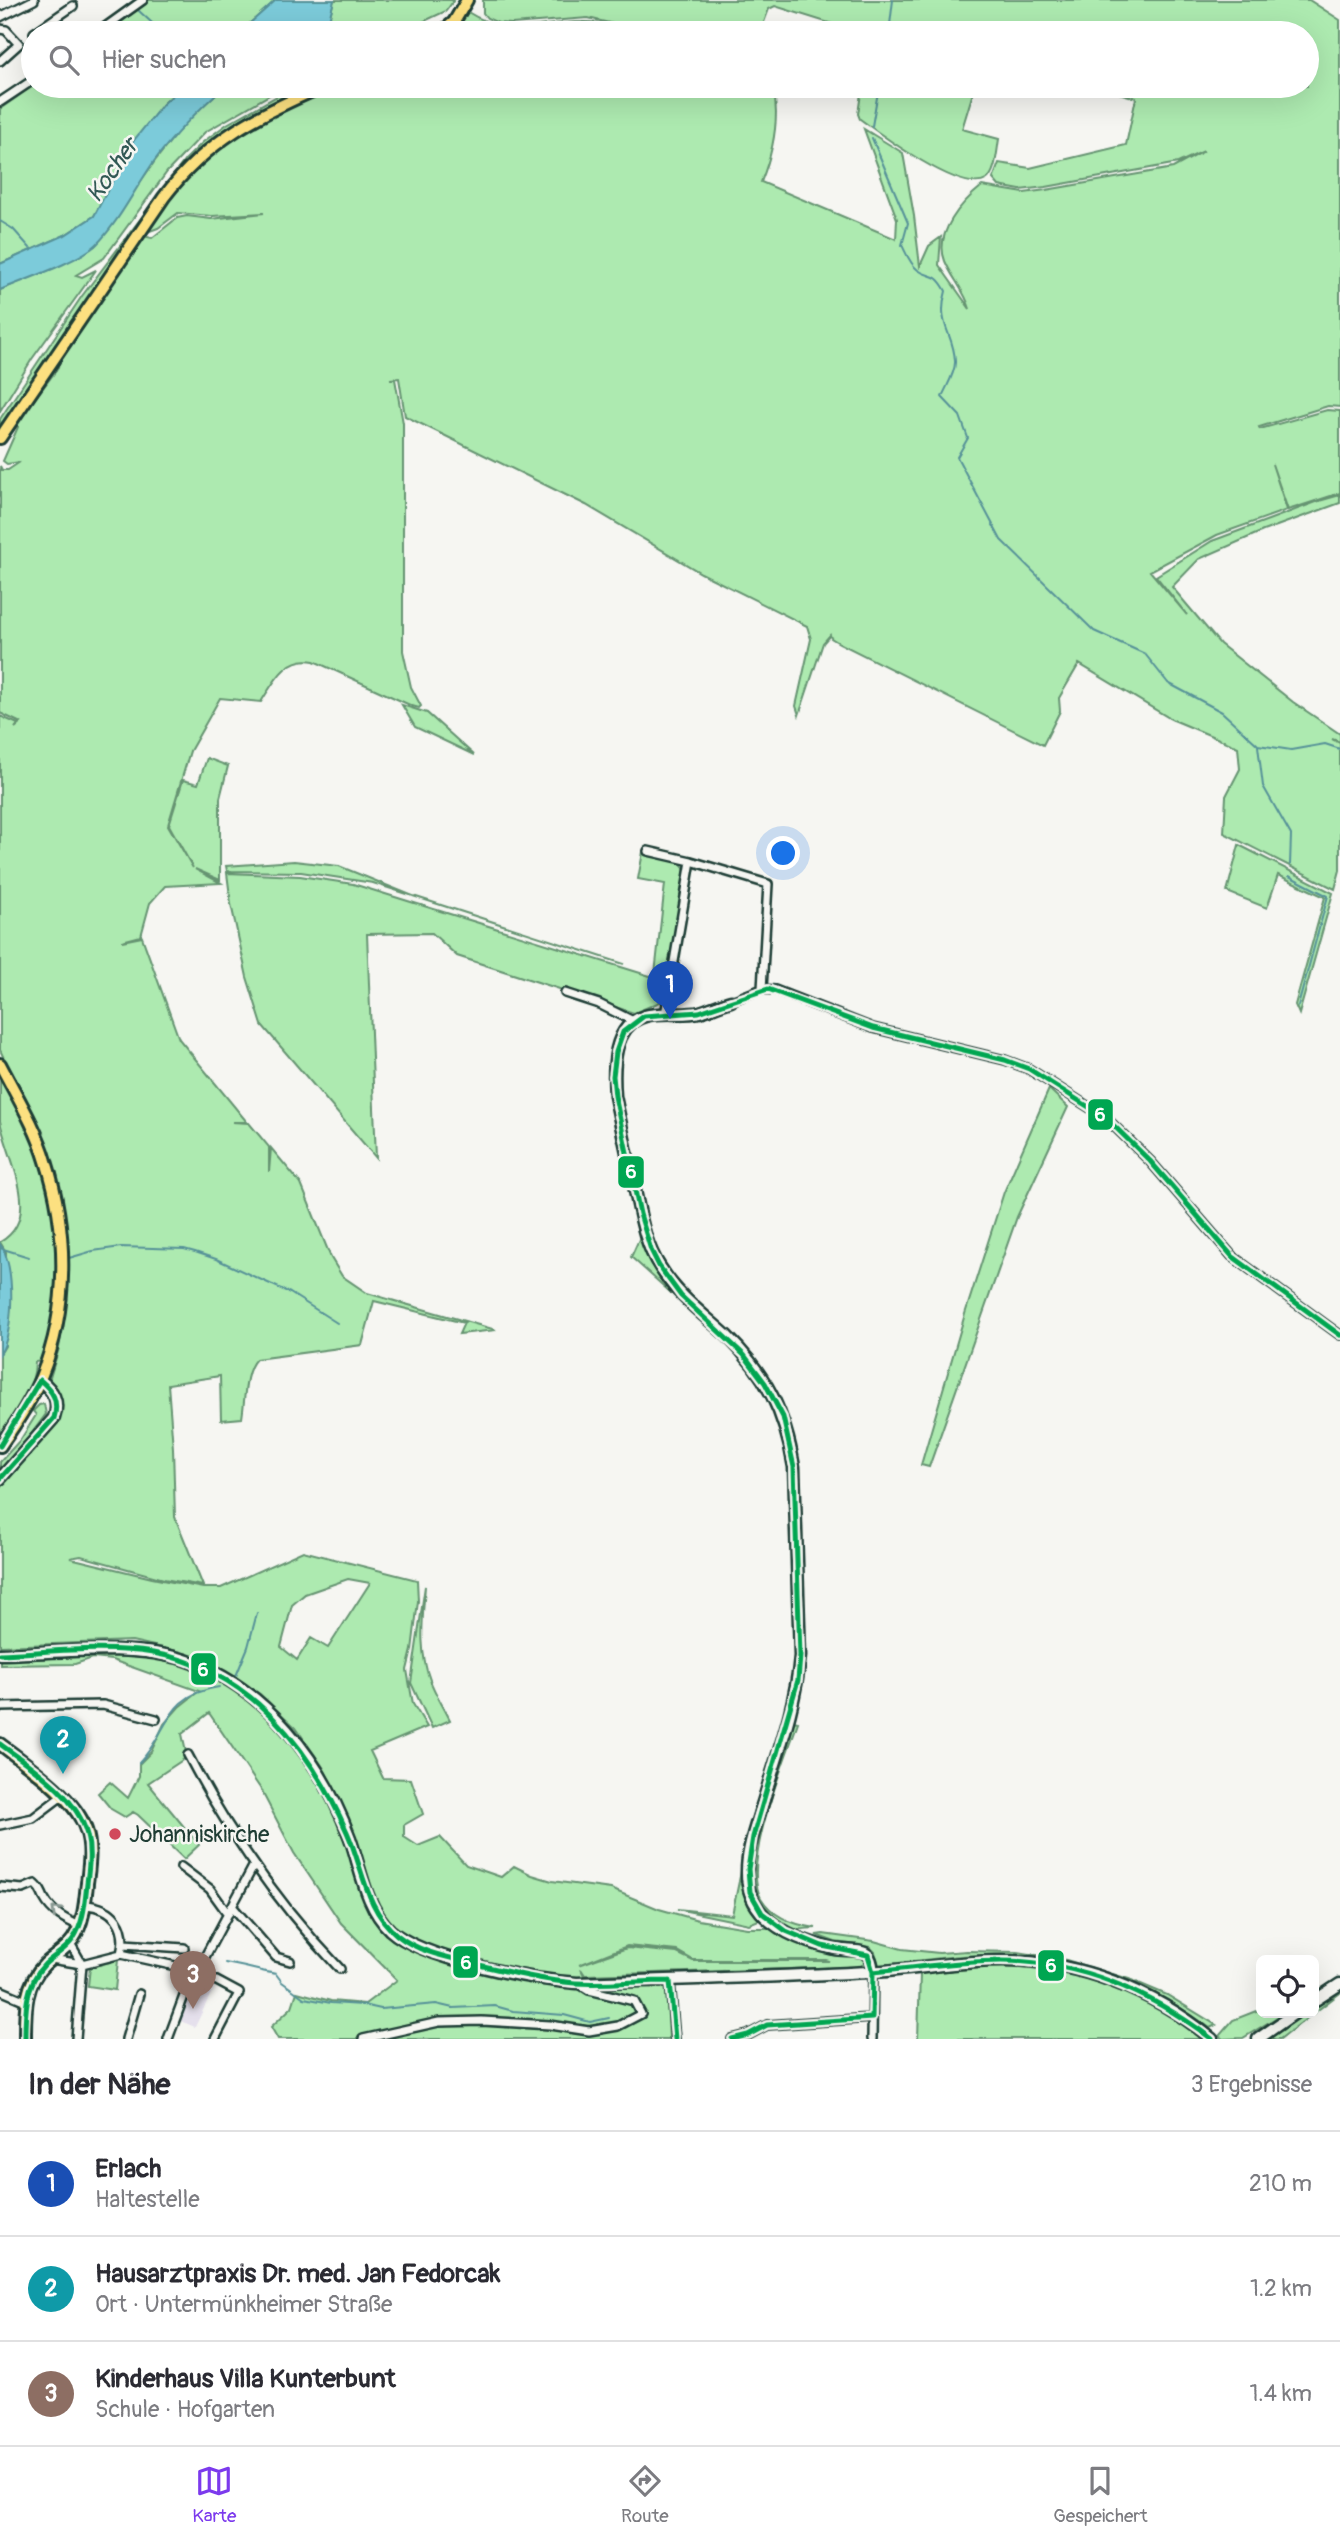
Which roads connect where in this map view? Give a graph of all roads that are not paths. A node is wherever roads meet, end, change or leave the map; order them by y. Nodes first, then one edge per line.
1 (34, 0) edge
2 (143, 0) edge
3 (467, 0) edge
4 (73, 6) dead end
5 (0, 17) edge
6 (51, 21) edge
7 (114, 21) edge
8 (455, 21) edge
9 (0, 29) edge
10 (19, 44) joint
11 (0, 61) edge
12 (21, 88) edge
13 (298, 98) edge
14 (0, 102) edge
15 (0, 438) edge
16 (648, 851) dead end
17 (691, 861) junction
18 (762, 989) junction
19 (565, 993) dead end
20 (731, 1000) joint
21 (664, 1014) junction
22 (635, 1022) junction
23 (0, 1064) edge
24 (1340, 1335) edge
25 (40, 1380) junction
26 (0, 1446) edge
27 (0, 1479) edge
28 (0, 1654) edge
29 (0, 1707) edge
30 (156, 1719) dead end
31 (0, 1744) edge
32 (188, 1755) dead end
33 (62, 1796) junction
34 (0, 1825) edge
35 (254, 1865) junction
36 (181, 1867) dead end
37 (0, 1887) edge
38 (85, 1905) junction
39 (230, 1910) junction
40 (80, 1926) junction
41 (70, 1943) junction
42 (124, 1944) junction
43 (184, 1948) dead end
44 (121, 1954) junction
45 (51, 1959) junction
46 (290, 1961) dead end
47 (82, 1964) junction
48 (340, 1969) dead end
49 (198, 1971) junction
50 (873, 1972) junction
51 (670, 1981) junction
52 (578, 1983) junction
53 (1340, 1984) edge
54 (0, 1990) edge
55 (139, 1994) dead end
56 (1319, 1998) edge
57 (26, 2001) junction
58 (872, 2018) junction
59 (1288, 2018) edge
60 (758, 2029) junction
61 (1208, 2036) edge
62 (24, 2039) edge
63 (76, 2039) edge
64 (126, 2039) edge
65 (169, 2039) edge
66 (215, 2039) edge
67 (363, 2039) edge
68 (675, 2039) edge
69 (732, 2039) edge
70 (758, 2039) edge
71 (872, 2039) edge
72 (1258, 2039) edge

1 - 5 street
2 - 7 street
3 - 8 main road
4 - 6 street
9 - 10 street
10 - 11 street
12 - 14 street
13 - 15 main road
16 - 17 street
17 - 18 street
17 - 21 street
18 - 20 street
18 - 24 street
19 - 22 street
20 - 21 main road
21 - 22 main road
22 - 50 main road
23 - 25 main road
25 - 26 main road
25 - 27 main road
28 - 52 main road
29 - 30 street
31 - 33 main road
32 - 35 street
33 - 34 street
33 - 38 main road
35 - 39 street
35 - 48 street
36 - 39 street
40 -> 37 street
38 - 40 main road
38 - 42 street
39 - 46 street
39 - 49 street
40 - 41 main road
41 - 45 main road
41 - 47 street
42 - 43 street
42 - 44 street
44 - 47 street
44 - 49 street
45 - 47 street
45 - 57 main road
47 - 63 street
49 - 65 street
49 - 66 street
50 - 51 main road
50 - 58 street
50 - 61 main road
51 - 52 main road
51 - 68 street
52 - 67 street
53 - 56 main road
54 - 57 street
55 - 64 street
57 - 62 main road
58 - 60 street
58 - 71 street
59 - 72 main road
60 - 69 street
60 - 70 street

